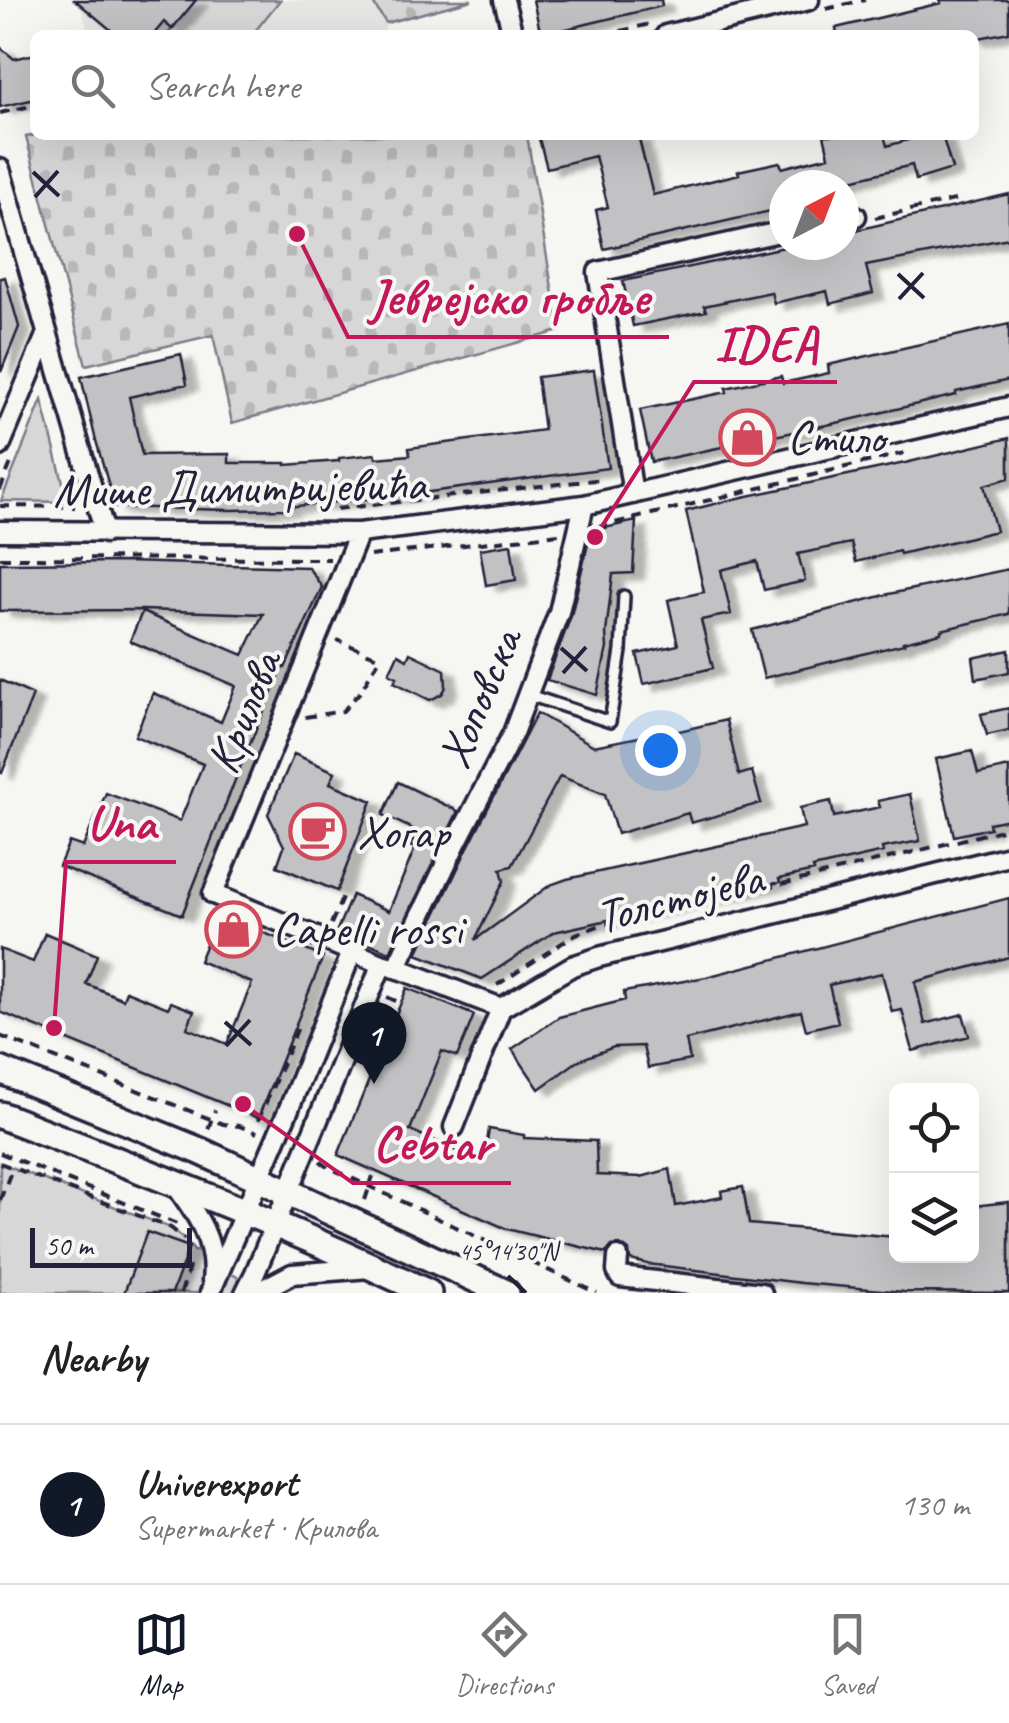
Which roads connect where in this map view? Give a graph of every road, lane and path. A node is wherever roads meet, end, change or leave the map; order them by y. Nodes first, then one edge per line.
1 (504, 0) edge
2 (809, 0) edge
3 (512, 30) edge
4 (686, 30) edge
5 (30, 106) edge
6 (0, 113) edge
7 (0, 169) edge
8 (958, 200) dead end
9 (859, 222) edge
10 (769, 234) edge
11 (47, 333) junction
12 (1009, 407) edge
13 (0, 446) edge
14 (630, 473) junction
15 (633, 494) junction
16 (584, 505) junction
17 (0, 506) edge
18 (98, 508) junction
19 (312, 512) dead end
20 (0, 531) edge
21 (105, 533) junction
22 (360, 534) junction
23 (315, 559) dead end
24 (324, 570) dead end
25 (624, 596) dead end
26 (319, 632) junction
27 (528, 694) junction
28 (282, 721) junction
29 (1009, 828) edge
30 (1009, 856) edge
31 (343, 896) dead end
32 (328, 931) dead end
33 (352, 952) junction
34 (389, 966) junction
35 (488, 991) dead end
36 (501, 1008) junction
37 (301, 1022) dead end
38 (0, 1036) edge
39 (0, 1070) edge
40 (0, 1116) edge
41 (258, 1121) dead end
42 (454, 1126) dead end
43 (262, 1135) dead end
44 (312, 1150) junction
45 (0, 1153) edge
46 (0, 1163) edge
47 (12, 1168) junction
48 (260, 1178) junction
49 (174, 1182) junction
50 (288, 1192) junction
51 (0, 1200) edge
52 (245, 1213) junction
53 (275, 1226) junction
54 (182, 1228) dead end
55 (187, 1241) dead end
56 (194, 1252) dead end
57 (618, 1257) dead end
58 (376, 1268) junction
59 (210, 1292) edge
60 (182, 1293) edge
61 (244, 1293) edge
62 (256, 1293) edge
63 (428, 1293) edge
64 (506, 1293) edge
65 (597, 1293) edge
66 (762, 1293) edge

1 - 3 street
2 - 4 street
5 - 6 path
7 - 11 street
8 - 9 path
10 - 14 street
11 - 13 street
11 - 18 street
12 - 15 street, Мише Димитријевића
14 - 15 street
14 - 19 path
15 - 16 street, Мише Димитријевића
16 - 22 street, Мише Димитријевића
16 - 27 street, Хоповска
17 - 18 path
18 - 21 street
20 - 21 street, Мише Димитријевића
21 - 22 street, Мише Димитријевића
22 - 26 street, Крилова
23 - 24 path
25 - 27 lane
26 - 28 street, Крилова
26 - 28 path
27 - 34 street, Хоповска
28 - 33 street, Крилова
29 - 35 path
30 - 36 street, Толстојева
31 - 32 path
33 - 34 street, Крилова
33 - 48 street
34 - 36 street, Крилова
34 - 44 street
36 - 42 street
37 - 41 path
38 - 43 path
39 - 48 main road
40 - 49 main road
44 - 50 street
44 - 65 path
45 - 54 path
46 - 47 path
47 - 51 path
47 - 55 path
48 - 50 main road
48 - 52 street
49 - 52 main road
49 - 59 street
50 - 53 street
50 - 64 main road
52 - 53 main road
52 - 59 street
53 - 58 main road
53 - 61 street
56 - 60 path
57 - 66 street
58 - 62 street
58 - 63 main road

